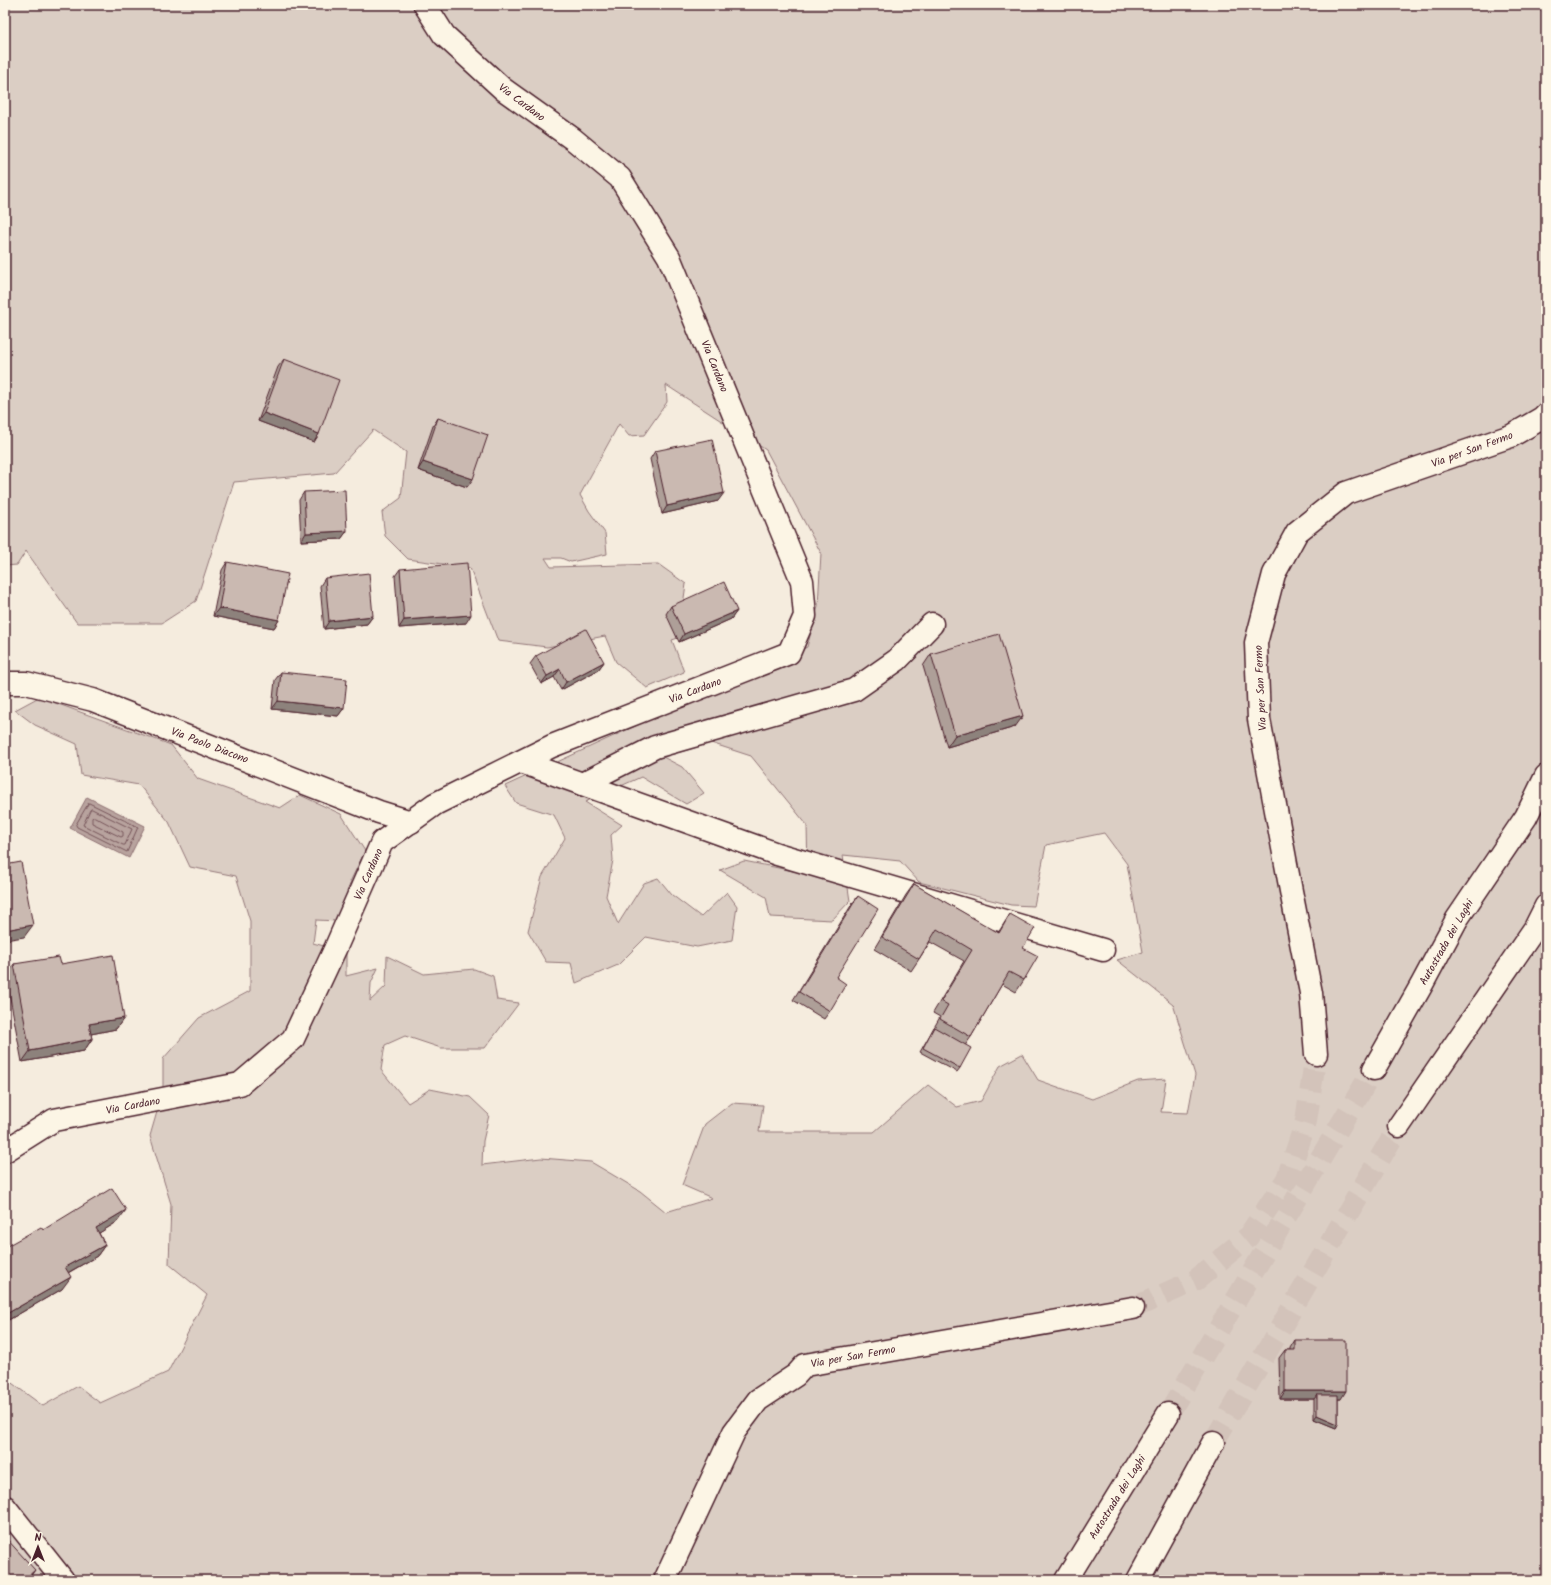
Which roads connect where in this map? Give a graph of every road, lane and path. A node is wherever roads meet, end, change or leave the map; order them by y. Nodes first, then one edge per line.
1 (425, 5) edge
2 (1546, 414) edge
3 (932, 624) dead end
4 (5, 683) edge
5 (521, 762) junction
6 (1546, 776) edge
7 (582, 784) junction
8 (411, 822) junction
9 (1546, 906) edge
10 (1103, 950) dead end
11 (1316, 1054) tunnel mouth
12 (1374, 1069) tunnel mouth
13 (1399, 1126) tunnel mouth
14 (5, 1151) edge
15 (1133, 1308) tunnel mouth
16 (1168, 1414) tunnel mouth
17 (1213, 1443) tunnel mouth
18 (5, 1507) edge
19 (666, 1578) dead end
20 (63, 1580) edge
21 (1066, 1580) edge
22 (1138, 1580) edge

1 - 5 main road, Via Cardano
2 - 11 main road, Via per San Fermo
3 - 7 main road
4 - 8 main road, Via Paolo Diacono
5 - 7 main road
5 - 8 main road, Via Cardano
6 - 12 main road, Autostrada dei Laghi
7 - 10 main road
8 - 14 main road, Via Cardano
9 - 13 main road
15 - 19 main road, Via per San Fermo
16 - 21 main road, Autostrada dei Laghi
17 - 22 main road
18 - 20 main road

